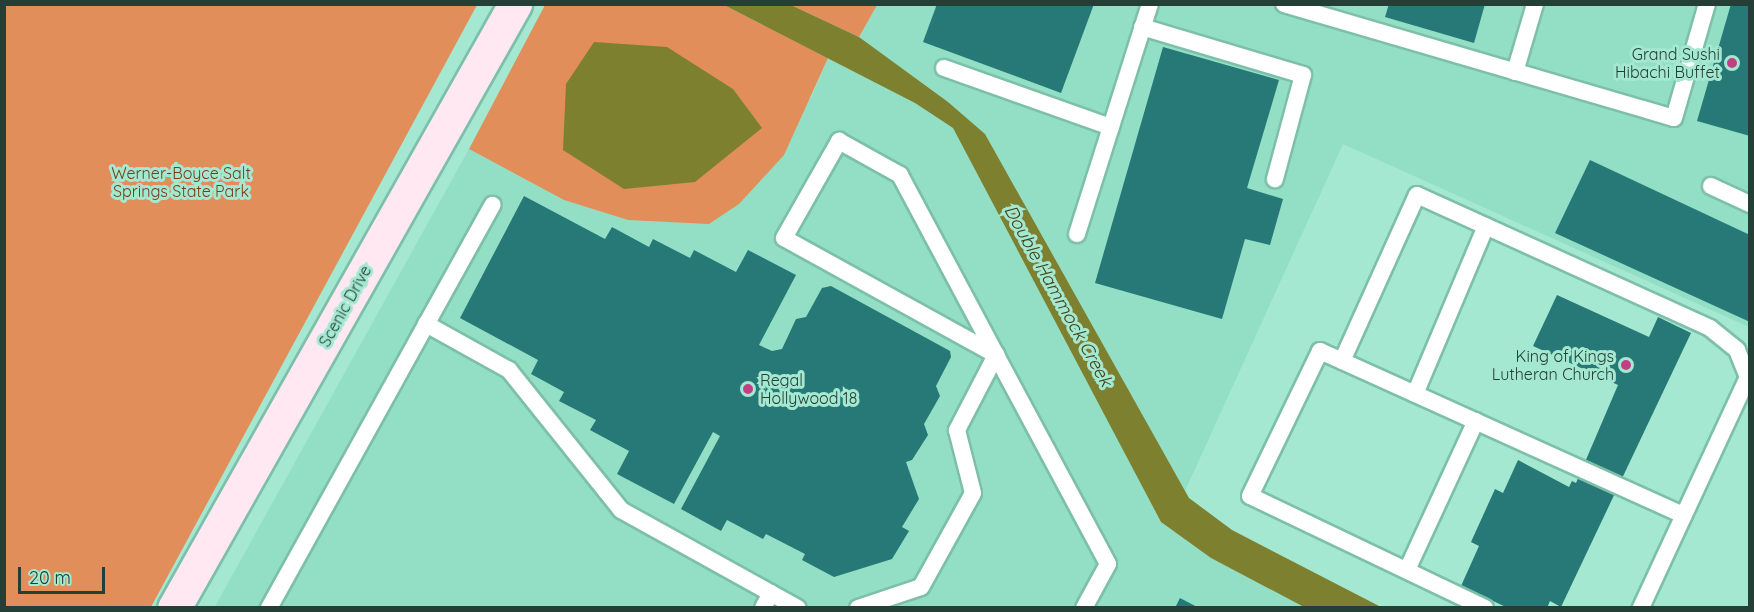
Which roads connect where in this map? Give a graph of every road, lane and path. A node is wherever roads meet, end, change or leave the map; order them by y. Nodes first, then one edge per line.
1 (515, 4) edge
2 (1150, 4) edge
3 (1284, 4) edge
4 (1535, 4) edge
5 (1707, 4) edge
6 (1328, 11) edge
7 (1142, 27) junction
8 (944, 68) dead end
9 (1515, 72) junction
10 (1111, 127) junction
11 (1275, 179) dead end
12 (1711, 186) dead end
13 (1749, 204) edge
14 (492, 206) dead end
15 (1486, 226) junction
16 (1077, 234) dead end
17 (426, 324) junction
18 (996, 355) junction
19 (1341, 361) junction
20 (1749, 377) edge
21 (1415, 394) junction
22 (1476, 421) junction
23 (1684, 515) junction
24 (1407, 570) junction
25 (767, 600) edge
26 (174, 608) edge
27 (269, 608) edge
28 (798, 608) edge
29 (858, 608) edge
30 (1084, 608) edge
31 (1485, 608) edge
32 (1641, 608) edge

1 - 26 street, Scenic Drive
2 - 7 lane
3 - 6 lane
4 - 9 lane
5 - 9 lane
6 - 9 lane
7 - 10 lane
7 - 11 lane
8 - 10 lane
10 - 16 lane
12 - 13 lane
14 - 17 lane
15 - 19 lane
15 - 20 lane
15 - 21 lane
17 - 25 lane
17 - 27 lane
18 - 18 lane
18 - 29 lane
18 - 30 lane
19 - 21 lane
19 - 24 lane
20 - 23 lane
21 - 22 lane
22 - 23 lane
22 - 24 lane
23 - 32 lane
24 - 31 lane
25 - 28 lane

